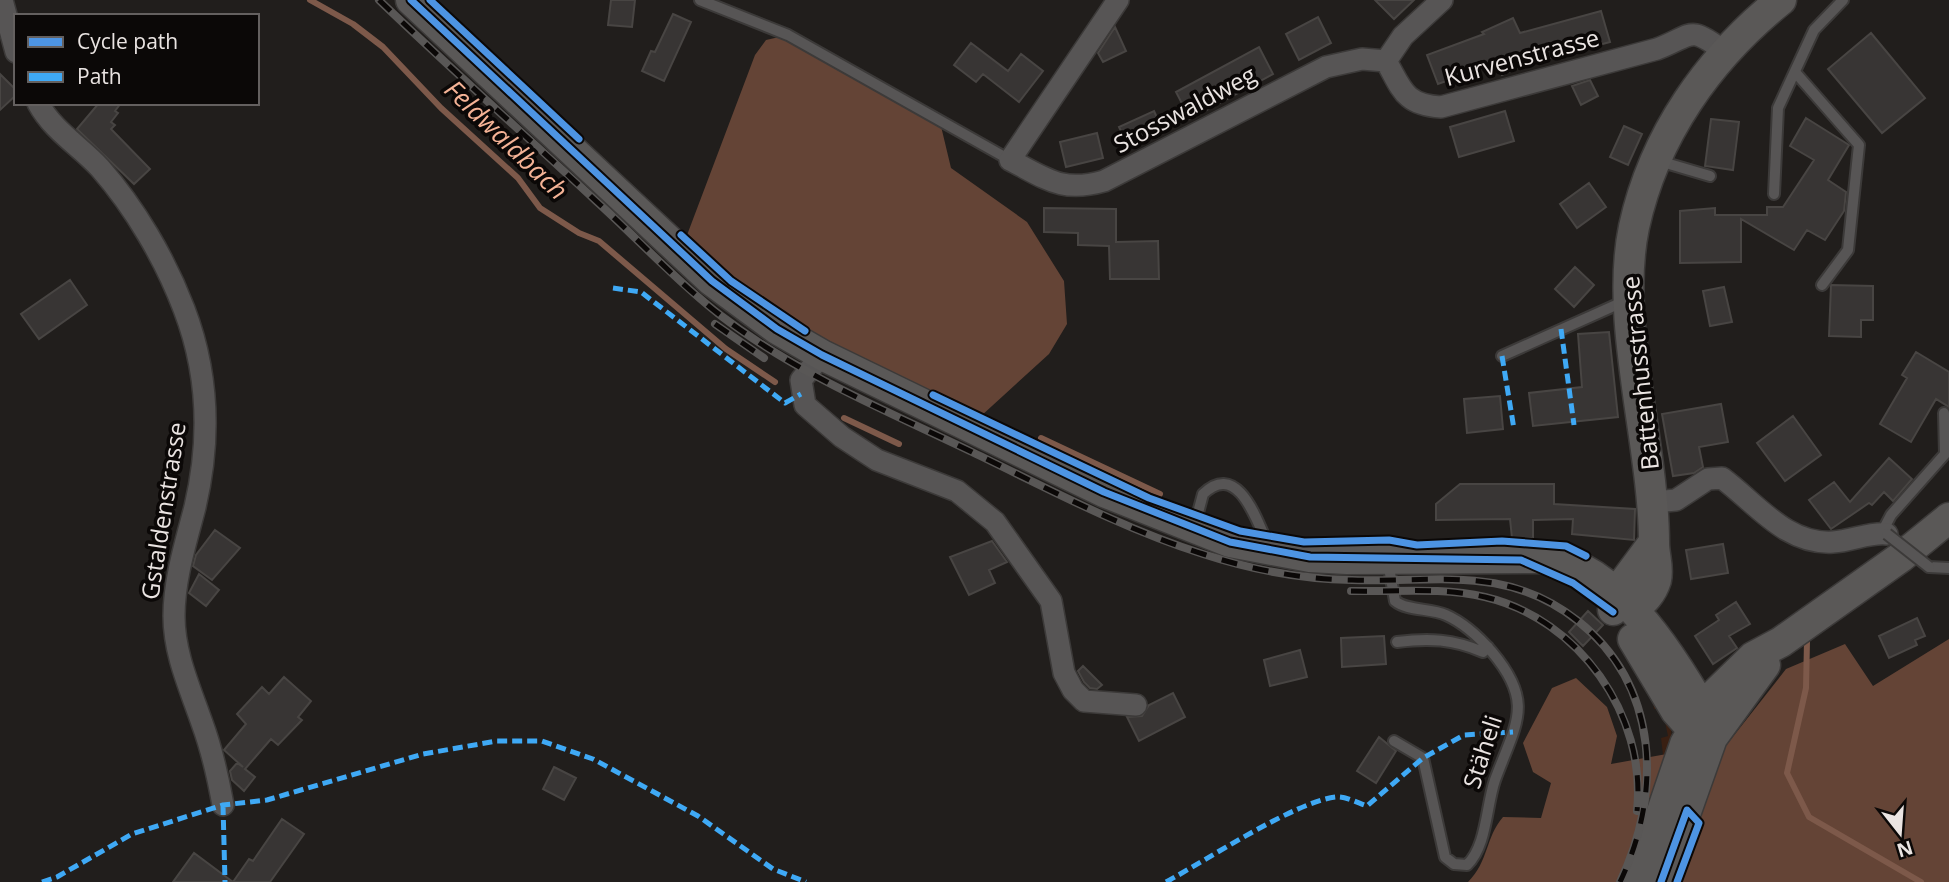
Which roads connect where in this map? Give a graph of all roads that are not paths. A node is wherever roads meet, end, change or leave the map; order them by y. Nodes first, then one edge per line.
1 (2, 0) edge
2 (411, 0) edge
3 (701, 0) edge
4 (1118, 0) edge
5 (1442, 0) edge
6 (1782, 0) edge
7 (1843, 0) edge
8 (14, 45) edge
9 (1725, 52) junction
10 (1386, 61) junction
11 (1795, 72) junction
12 (40, 105) edge
13 (1656, 159) junction
14 (1010, 160) junction
15 (1710, 176) dead end
16 (1774, 194) dead end
17 (1822, 285) dead end
18 (1629, 303) junction
19 (822, 355) junction
20 (1502, 356) dead end
21 (1944, 413) dead end
22 (1654, 502) junction
23 (1949, 518) edge
24 (1195, 529) junction
25 (1884, 534) junction
26 (1271, 550) junction
27 (1388, 559) junction
28 (1949, 568) edge
29 (1621, 604) junction
30 (1397, 642) dead end
31 (1488, 647) junction
32 (1136, 705) dead end
33 (1704, 723) junction
34 (1394, 741) dead end
35 (223, 805) dead end
36 (1638, 882) edge
37 (1661, 882) edge

1 - 8 street
2 - 19 street
3 - 14 lane, Stosswaldweg
4 - 14 street
5 - 10 street
6 - 9 street, Battenhusstrasse
7 - 11 lane
9 - 10 street, Kurvenstrasse
9 - 13 street, Battenhusstrasse
10 - 14 street, Stosswaldweg
11 - 16 lane
11 - 17 lane
12 - 35 street, Gstaldenstrasse
13 - 15 lane
13 - 18 street, Battenhusstrasse
18 - 20 lane
18 - 22 street, Battenhusstrasse
19 - 24 street
19 - 32 street
21 - 25 lane
22 - 25 street
22 - 29 street, Battenhusstrasse
23 - 33 street
24 - 26 street
24 - 26 lane
25 - 28 lane, bridge
26 - 27 street
27 - 29 street
27 - 31 lane, Stäheli
29 - 33 street
30 - 31 lane
31 - 34 lane, Stäheli
33 - 36 street
33 - 37 street

